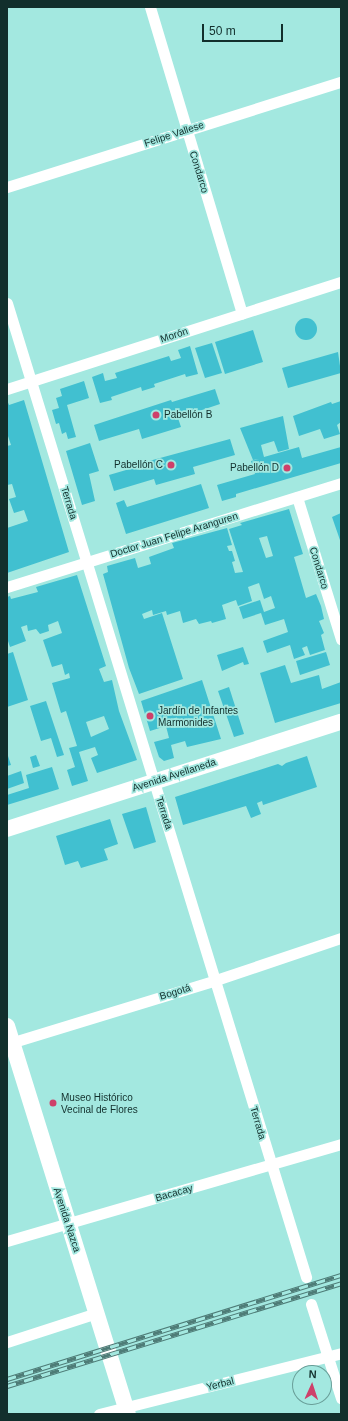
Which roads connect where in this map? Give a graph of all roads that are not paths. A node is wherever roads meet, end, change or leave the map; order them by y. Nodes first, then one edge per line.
1 (150, 7) edge
2 (341, 82) edge
3 (186, 130) junction
4 (7, 187) edge
5 (341, 282) edge
6 (7, 303) edge
7 (242, 313) junction
8 (32, 381) junction
9 (7, 389) edge
10 (341, 483) edge
11 (297, 497) junction
12 (87, 563) junction
13 (7, 587) edge
14 (341, 639) edge
15 (341, 722) edge
16 (154, 781) junction
17 (7, 829) edge
18 (341, 938) edge
19 (216, 980) junction
20 (7, 1026) edge
21 (9, 1043) edge
22 (341, 1144) edge
23 (271, 1164) junction
24 (68, 1224) junction
25 (7, 1241) edge
26 (306, 1276) dead end
27 (311, 1304) dead end
28 (97, 1313) junction
29 (7, 1342) edge
30 (341, 1354) edge
31 (328, 1357) junction
32 (341, 1398) edge
33 (127, 1411) edge
34 (99, 1414) edge

1 - 3 street, Condarco
2 - 3 street, Felipe Vallese
3 - 4 street, Felipe Vallese
3 - 7 street, Condarco
5 - 7 street, Morón
6 - 8 street, Terrada
7 - 8 street, Morón
8 - 9 street, Morón
8 - 12 street, Terrada
10 - 11 street, Doctor Juan Felipe Aranguren
11 - 12 street, Doctor Juan Felipe Aranguren
11 - 14 street, Condarco
12 - 13 street, Doctor Juan Felipe Aranguren
12 - 16 street, Terrada
15 - 16 main road, Avenida Avellaneda
16 - 17 main road, Avenida Avellaneda
16 - 19 street, Terrada
18 - 19 street, Bogotá
19 - 21 street, Bogotá
19 - 23 street, Terrada
20 - 21 main road, Avenida Nazca
21 - 24 main road, Avenida Nazca
22 - 23 street, Bacacay
23 - 24 street, Bacacay
23 - 26 street, Terrada
24 - 25 street, Bacacay
24 - 28 main road, Avenida Nazca
27 - 31 street
28 - 29 street
28 - 33 main road, Avenida Nazca
30 - 31 street, Yerbal
31 - 32 street
31 - 33 street, Yerbal
33 - 34 street, Yerbal

